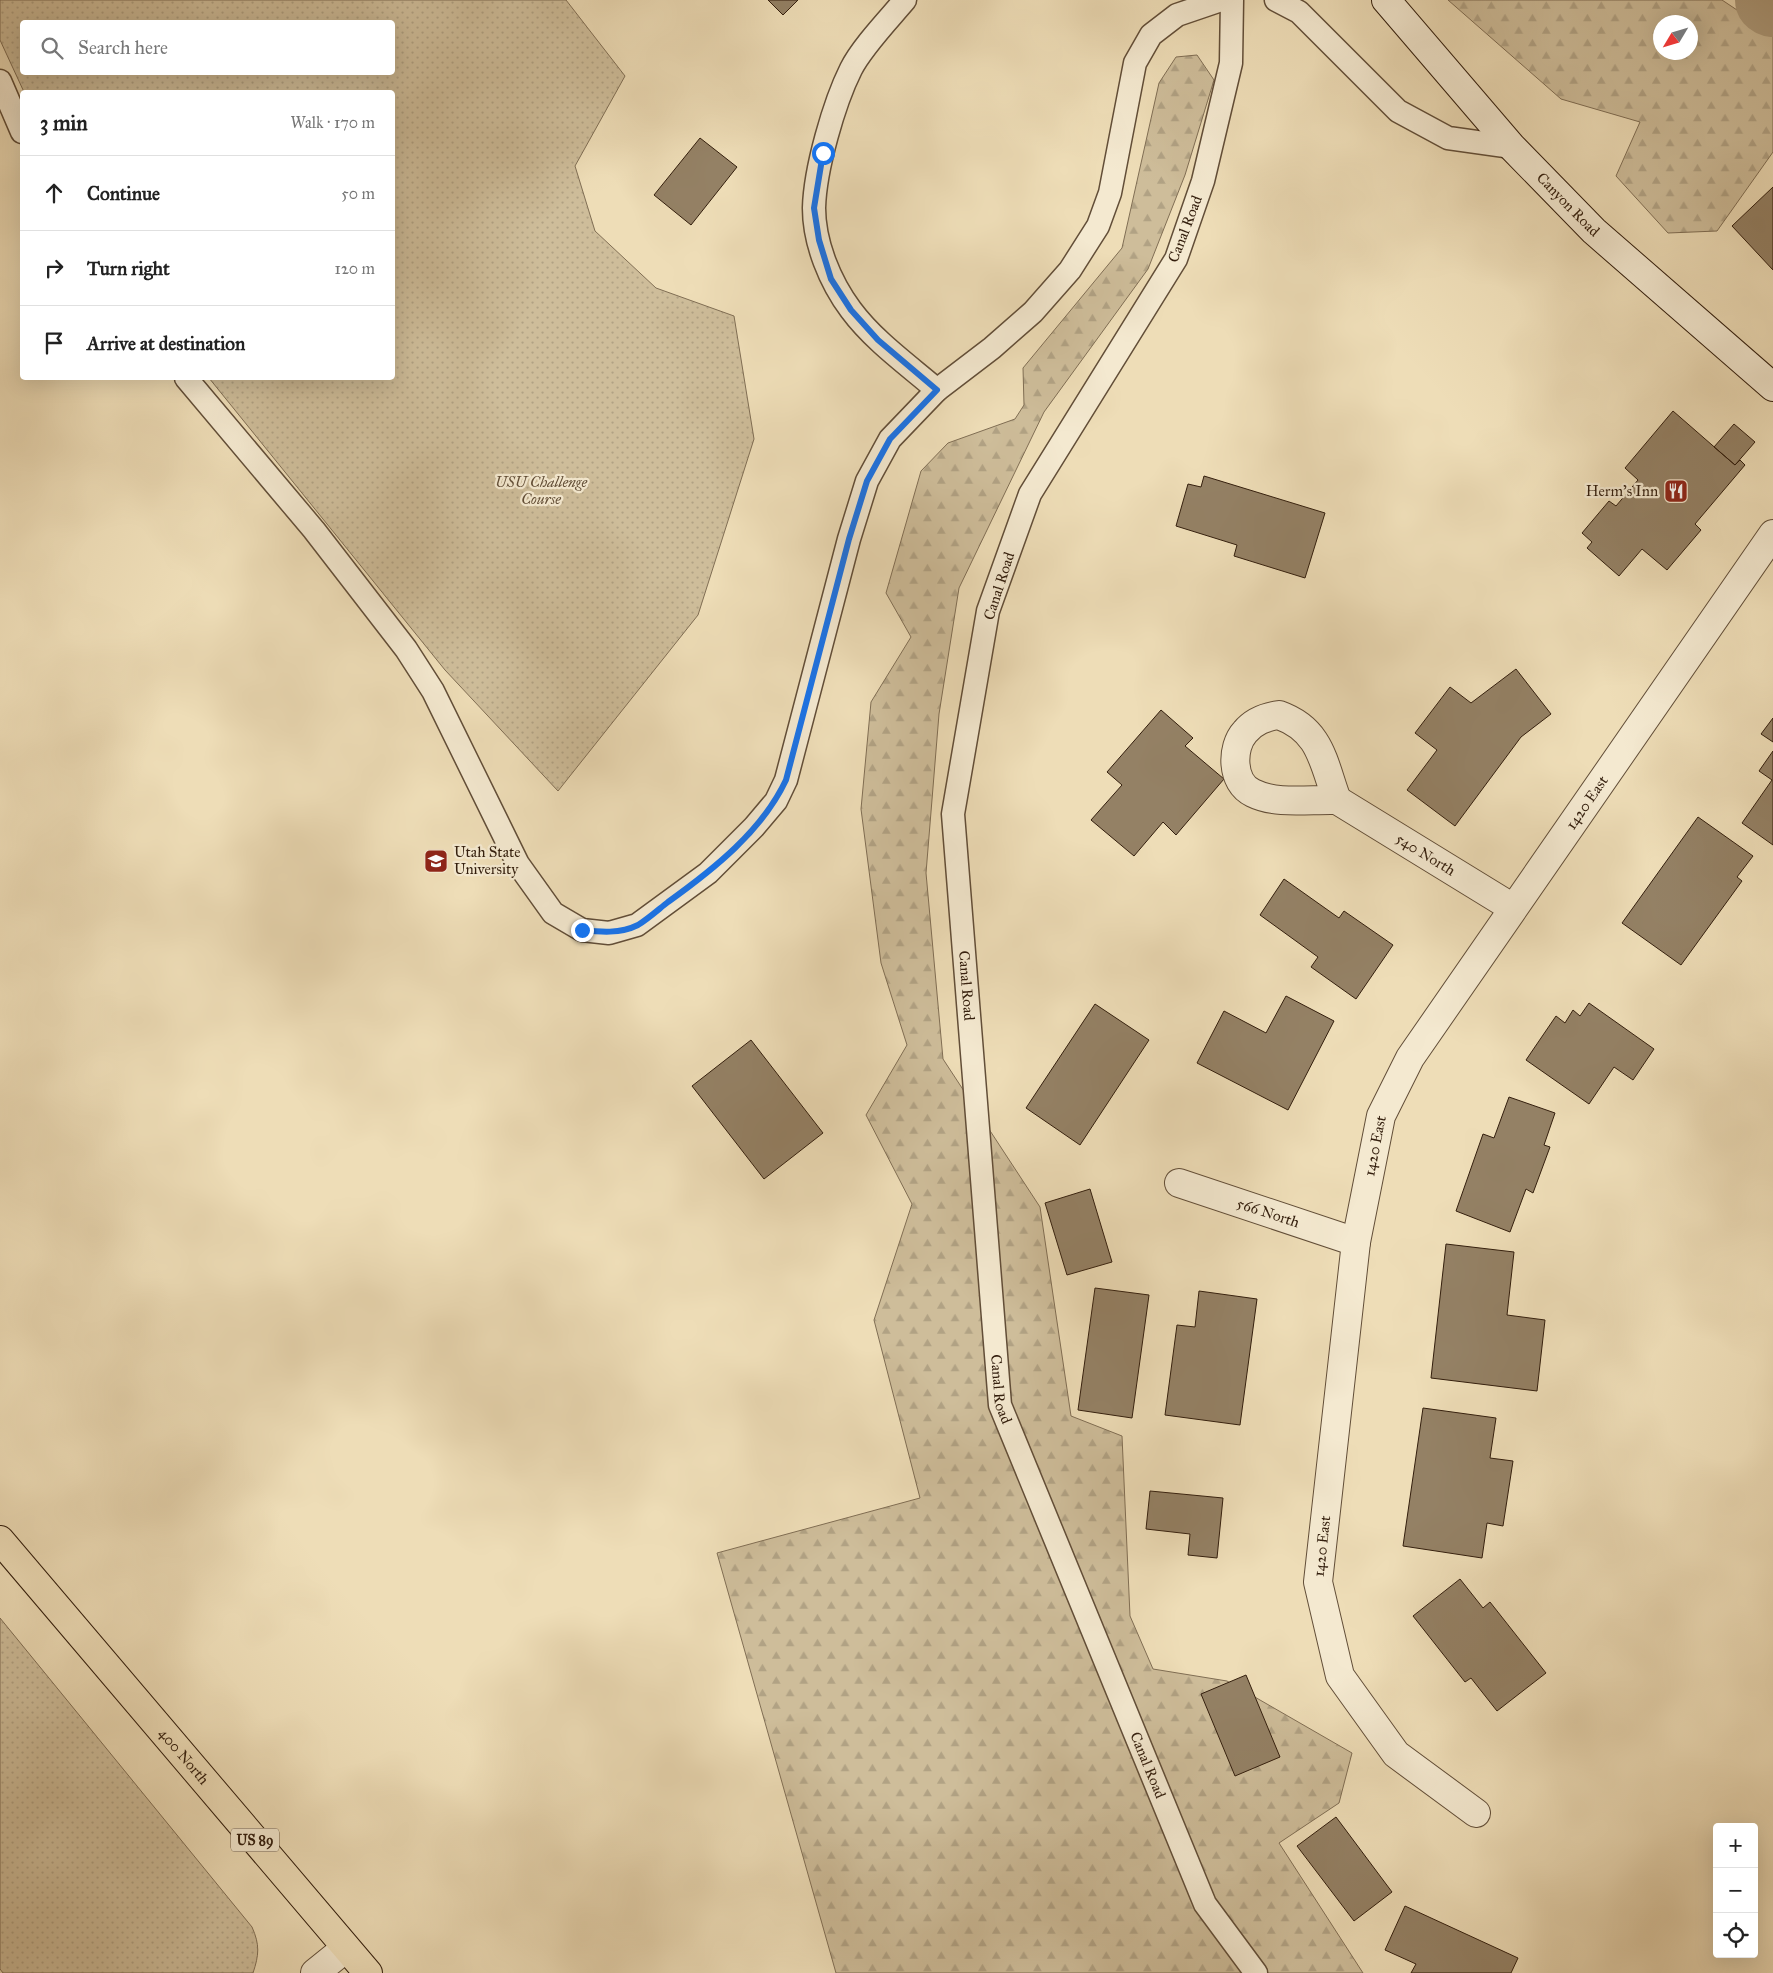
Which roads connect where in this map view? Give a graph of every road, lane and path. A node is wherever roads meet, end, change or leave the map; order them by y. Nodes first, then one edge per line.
1 (905, 0) edge
2 (1221, 0) edge
3 (1232, 0) edge
4 (1276, 0) edge
5 (1386, 0) edge
6 (0, 81) edge
7 (20, 127) edge
8 (1512, 147) junction
9 (188, 380) edge
10 (1773, 387) edge
11 (937, 390) junction
12 (1773, 534) edge
13 (1337, 800) dead end
14 (1513, 908) junction
15 (1179, 1183) dead end
16 (1356, 1242) junction
17 (0, 1540) edge
18 (1476, 1813) dead end
19 (346, 1948) junction
20 (315, 1973) edge
21 (368, 1973) edge
22 (1256, 1973) edge

1 - 11 lane
2 - 11 lane
3 - 22 lane, Canal Road
4 - 8 lane
5 - 8 street, Canyon Road
6 - 7 lane
8 - 10 street, Canyon Road
9 - 11 lane
12 - 14 street, 1420 East
13 - 14 street, 540 North
14 - 16 street, 1420 East
15 - 16 street, 566 North
16 - 18 street, 1420 East
17 - 19 main road, 400 North / US 89
19 - 20 street
19 - 21 main road, 400 North / US 89

